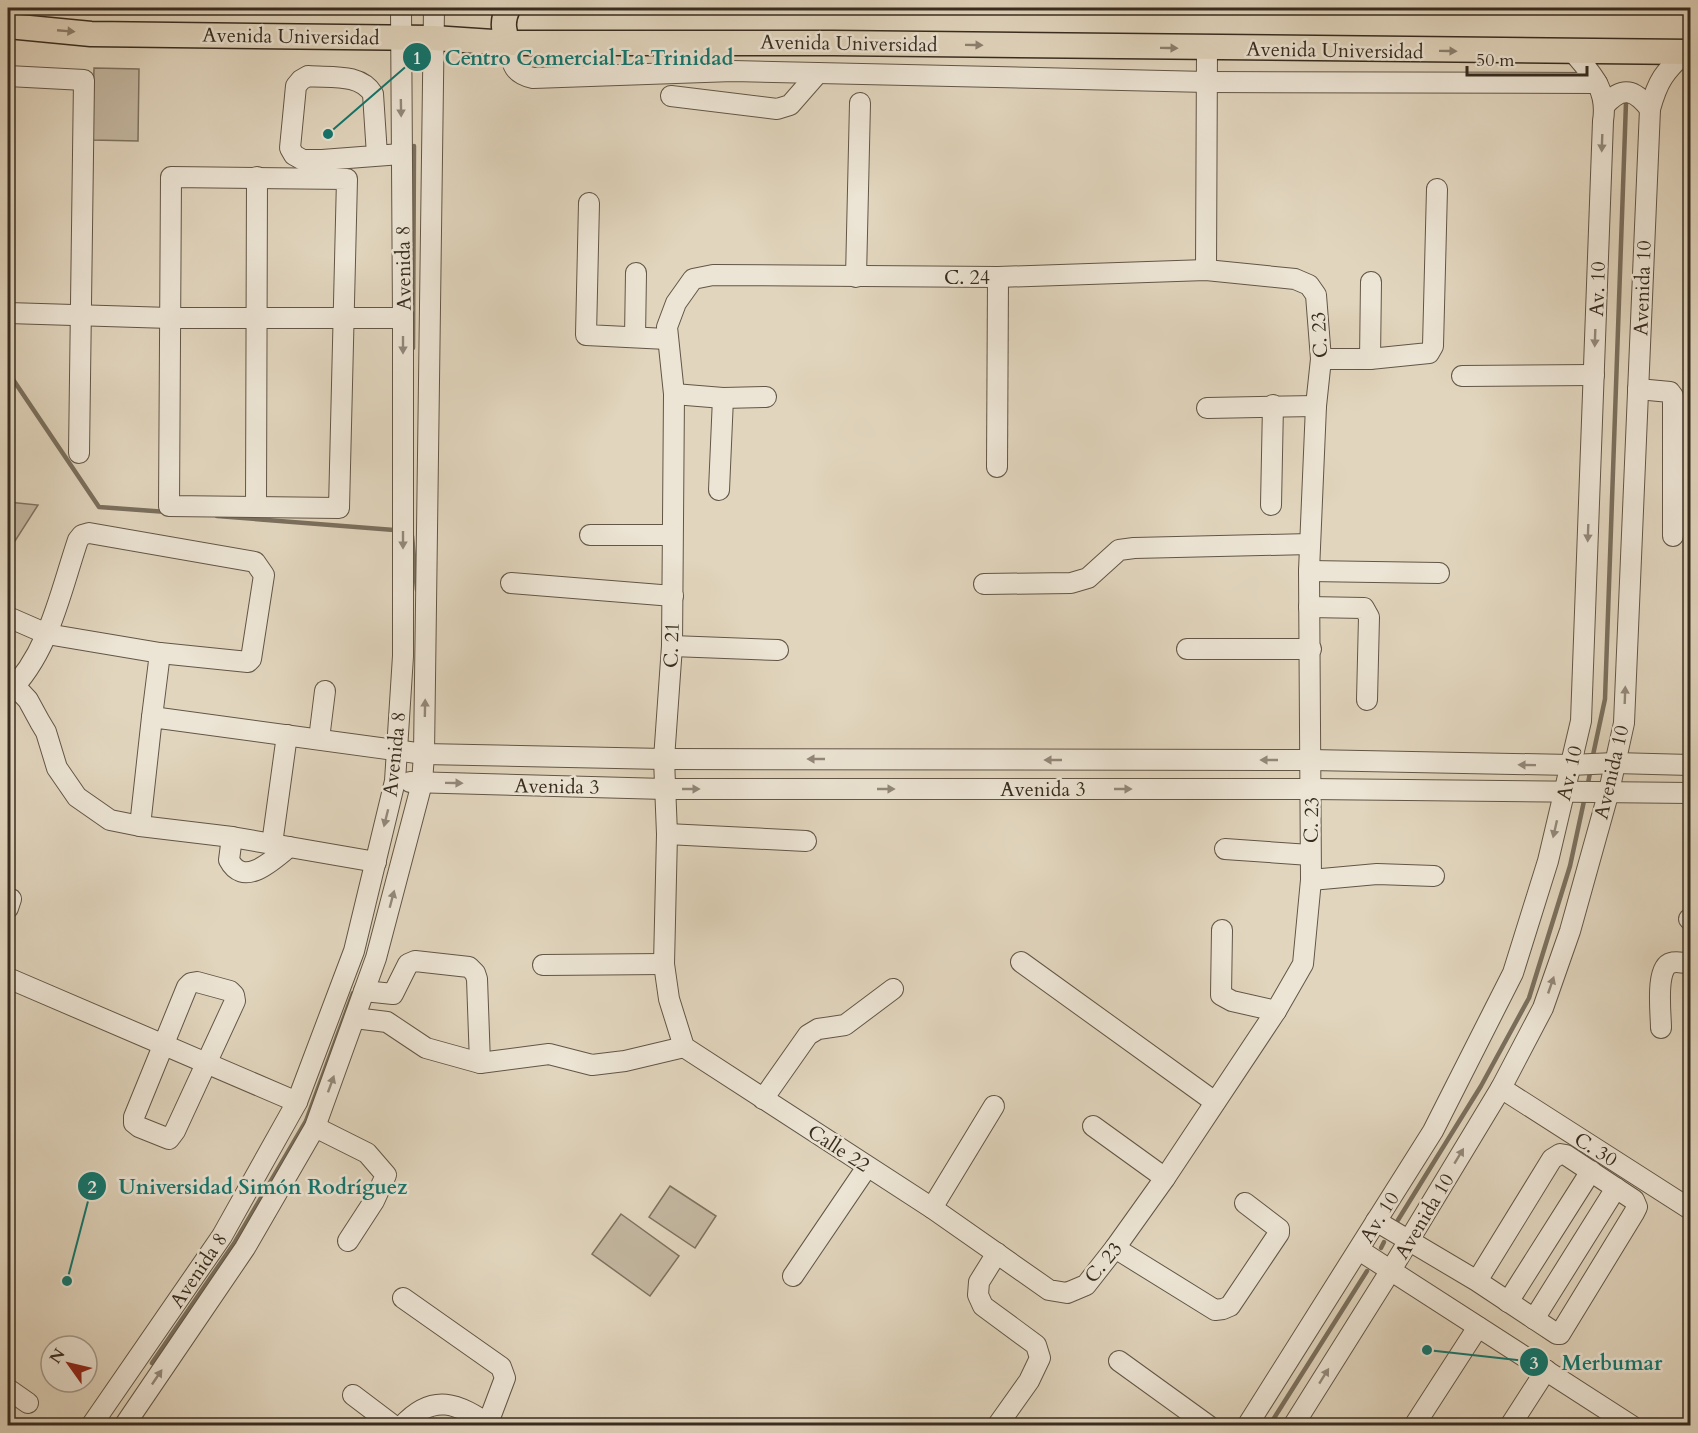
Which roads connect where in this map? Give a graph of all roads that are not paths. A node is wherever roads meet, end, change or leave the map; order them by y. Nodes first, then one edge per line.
1 (400, 8) edge
2 (434, 8) edge
3 (508, 8) edge
4 (8, 26) edge
5 (400, 38) junction
6 (433, 38) junction
7 (508, 43) junction
8 (1207, 48) junction
9 (1573, 52) junction
10 (1688, 52) edge
11 (818, 73) junction
12 (8, 76) edge
13 (1207, 82) junction
14 (1597, 83) junction
15 (671, 96) dead end
16 (860, 103) dead end
17 (1605, 105) junction
18 (1650, 109) junction
19 (401, 153) junction
20 (377, 155) junction
21 (257, 177) junction
22 (1437, 189) dead end
23 (589, 203) dead end
24 (1206, 270) junction
25 (636, 273) dead end
26 (856, 277) junction
27 (998, 277) junction
28 (1295, 279) joint
29 (1371, 282) dead end
30 (8, 314) edge
31 (80, 316) junction
32 (170, 318) junction
33 (255, 318) junction
34 (403, 318) junction
35 (345, 319) junction
36 (667, 333) junction
37 (635, 337) junction
38 (1322, 359) junction
39 (1370, 359) junction
40 (1594, 375) junction
41 (1462, 376) dead end
42 (1638, 389) junction
43 (674, 393) junction
44 (766, 397) dead end
45 (723, 398) junction
46 (1273, 405) junction
47 (1316, 406) junction
48 (1207, 408) dead end
49 (80, 453) dead end
50 (998, 467) dead end
51 (719, 490) dead end
52 (1271, 505) dead end
53 (256, 507) junction
54 (590, 535) dead end
55 (672, 535) junction
56 (1673, 536) dead end
57 (1310, 544) junction
58 (1309, 571) junction
59 (1439, 573) dead end
60 (511, 583) dead end
61 (984, 584) dead end
62 (673, 596) junction
63 (1309, 607) junction
64 (8, 617) edge
65 (47, 634) junction
66 (672, 646) junction
67 (1188, 649) dead end
68 (1311, 649) junction
69 (778, 650) dead end
70 (160, 652) junction
71 (11, 690) edge
72 (325, 691) dead end
73 (1367, 700) dead end
74 (152, 717) junction
75 (287, 735) junction
76 (319, 739) junction
77 (396, 750) junction
78 (424, 754) junction
79 (664, 759) junction
80 (1311, 760) junction
81 (1615, 763) junction
82 (1570, 765) junction
83 (1690, 765) edge
84 (395, 781) junction
85 (422, 783) junction
86 (665, 789) junction
87 (1311, 789) junction
88 (1608, 791) junction
89 (1564, 793) junction
90 (1690, 793) edge
91 (140, 826) junction
92 (667, 834) junction
93 (231, 837) junction
94 (806, 841) dead end
95 (280, 845) junction
96 (1225, 849) dead end
97 (1310, 855) junction
98 (376, 862) junction
99 (1434, 876) dead end
100 (1311, 879) junction
101 (1222, 930) dead end
102 (1021, 962) dead end
103 (664, 964) junction
104 (1690, 964) edge
105 (543, 965) dead end
106 (8, 978) edge
107 (893, 989) dead end
108 (364, 991) junction
109 (388, 994) junction
110 (1276, 1011) junction
111 (354, 1018) junction
112 (381, 1021) junction
113 (1661, 1028) dead end
114 (163, 1045) junction
115 (684, 1047) junction
116 (207, 1063) junction
117 (480, 1063) junction
118 (1501, 1088) junction
119 (763, 1099) junction
120 (297, 1102) junction
121 (1215, 1102) junction
122 (994, 1106) dead end
123 (315, 1126) junction
124 (1093, 1126) dead end
125 (867, 1167) junction
126 (1591, 1171) junction
127 (1165, 1178) junction
128 (1616, 1188) junction
129 (1245, 1203) dead end
130 (932, 1208) junction
131 (1690, 1209) edge
132 (1376, 1221) junction
133 (1408, 1240) junction
134 (348, 1241) dead end
135 (1115, 1248) junction
136 (1359, 1250) junction
137 (997, 1253) junction
138 (1391, 1270) junction
139 (793, 1276) dead end
140 (1477, 1281) junction
141 (1067, 1293) joint
142 (403, 1298) dead end
143 (1508, 1302) junction
144 (1534, 1319) junction
145 (1478, 1327) junction
146 (1119, 1361) dead end
147 (1546, 1370) junction
148 (8, 1389) edge
149 (353, 1395) dead end
150 (28, 1403) dead end
151 (402, 1423) edge
152 (490, 1424) edge
153 (91, 1425) edge
154 (124, 1425) edge
155 (997, 1425) edge
156 (1209, 1425) edge
157 (1247, 1425) edge
158 (1293, 1425) edge
159 (1414, 1425) edge
160 (1510, 1425) edge
161 (1631, 1425) edge

1 - 5 street, Avenida 8
2 - 6 street, Avenida 8
3 - 7 main road
4 -> 5 main road, Avenida Universidad
5 - 6 main road, Avenida Universidad
5 -> 19 street, Avenida 8
6 - 7 main road, Avenida Universidad
78 -> 6 street, Avenida 8
7 -> 8 main road, Avenida Universidad
7 - 11 street
8 -> 9 main road, Avenida Universidad
8 - 13 street
9 - 10 main road, Avenida Universidad
9 - 14 street, Av. 10
10 - 18 street, Avenida 10
11 - 13 street
11 - 15 street
12 - 31 street
13 - 14 street
13 - 24 street
14 - 17 street, Av. 10
16 - 26 street
17 - 18 street
17 -> 40 street, Av. 10
18 - 42 street, Avenida 10
19 - 20 street
19 - 34 street, Avenida 8
20 - 20 street
21 - 32 street
21 - 33 street
21 - 35 street
22 - 39 street
23 - 37 street
24 - 27 street, C. 24
24 - 28 street, C. 24
25 - 37 street
26 - 27 street, C. 24
26 - 36 street, C. 24
27 - 50 street
28 - 38 street, C. 23
29 - 39 street
30 - 31 street
31 - 32 street
31 - 49 street
32 - 33 street
32 - 53 street
33 - 35 street
33 - 53 street
34 - 35 street
34 -> 77 street, Avenida 8
35 - 53 street
36 - 37 street
36 - 43 street, C. 21
38 - 39 street
38 - 47 street, C. 23
40 - 41 street
40 -> 82 street, Av. 10
42 - 56 street
81 -> 42 street, Avenida 10
43 - 45 street
43 - 55 street, C. 21
44 - 45 street
45 - 51 street
46 - 47 street
46 - 48 street
46 - 52 street
47 - 57 street, C. 23
54 - 55 street
55 - 62 street, C. 21
57 - 58 street, C. 23
57 - 61 street
58 - 59 street
58 - 63 street, C. 23
60 - 62 street
62 - 66 street, C. 21
63 - 68 street, C. 23
63 - 73 street
64 - 65 street
65 - 70 street
65 - 70 street
65 - 71 street
66 - 69 street
66 - 79 street, C. 21
67 - 68 street
68 - 80 street, C. 23
70 - 74 street
71 - 91 street
72 - 76 street
74 - 75 street, Avenida 3
74 - 91 street
75 - 76 street, Avenida 3
75 - 95 street
76 - 77 street, Avenida 3
77 - 78 street, Avenida 3
77 - 84 street, Avenida 8
78 - 79 street, Avenida 3
78 - 85 street, Avenida 8
80 -> 79 street, Avenida 3
79 - 86 street, C. 21
82 -> 80 street, Avenida 3
80 - 87 street, C. 23
81 - 82 street, Avenida 3
81 - 83 street, Avenida 3
81 - 88 street, Avenida 10
82 - 89 street, Av. 10
84 - 85 street, Avenida 3
84 -> 98 street, Avenida 8
85 -> 86 street, Avenida 3
108 -> 85 street, Avenida 8
86 -> 87 street, Avenida 3
86 - 92 street, C. 21
87 - 89 street, Avenida 3
87 - 97 street, C. 23
88 - 89 street, Avenida 3
88 - 90 street, Avenida 3
118 -> 88 street, Avenida 10
89 -> 132 street, Av. 10
91 - 93 street
92 - 94 street
92 - 103 street, C. 21
93 - 95 street
93 - 95 street
95 - 98 street
96 - 97 street
97 - 100 street, C. 23
98 - 120 street, Avenida 8
99 - 100 street
100 - 110 street, C. 23
101 - 110 street
102 - 121 street
103 - 105 street
103 - 115 street
104 - 113 street
106 - 114 street
107 - 119 street
108 - 109 street
108 - 111 street, Avenida 8
109 - 112 street
109 - 117 street
110 - 121 street, C. 23
111 - 112 street
123 -> 111 street, Avenida 8
112 - 117 street
114 - 116 street
114 - 116 street
114 - 116 street
115 - 117 street
115 - 119 street, Calle 22
116 - 120 street
118 - 131 street, C. 30
133 -> 118 street, Avenida 10
119 - 125 street, Calle 22
120 - 153 street, Avenida 8
121 - 127 street, C. 23
122 - 130 street
123 - 134 street
154 -> 123 street, Avenida 8
124 - 127 street
125 - 130 street, Calle 22
125 - 139 street
126 - 128 street
126 - 140 street
126 - 143 street
127 - 135 street, C. 23
128 - 144 street
128 - 144 street
129 - 135 street
130 - 137 street, Calle 22
132 - 133 street
132 - 136 street, Av. 10
133 - 138 street, Avenida 10
133 - 140 street
135 - 141 street, C. 23
136 - 138 street
136 - 157 street, Av. 10
137 - 141 street, Calle 22
137 - 155 street
138 - 145 street
158 -> 138 street, Avenida 10
140 - 143 street
142 - 152 street
143 - 144 street
145 - 147 street
145 - 159 street
146 - 156 street
147 - 160 street
147 - 161 street
148 - 150 street
149 - 151 street
151 - 152 street

